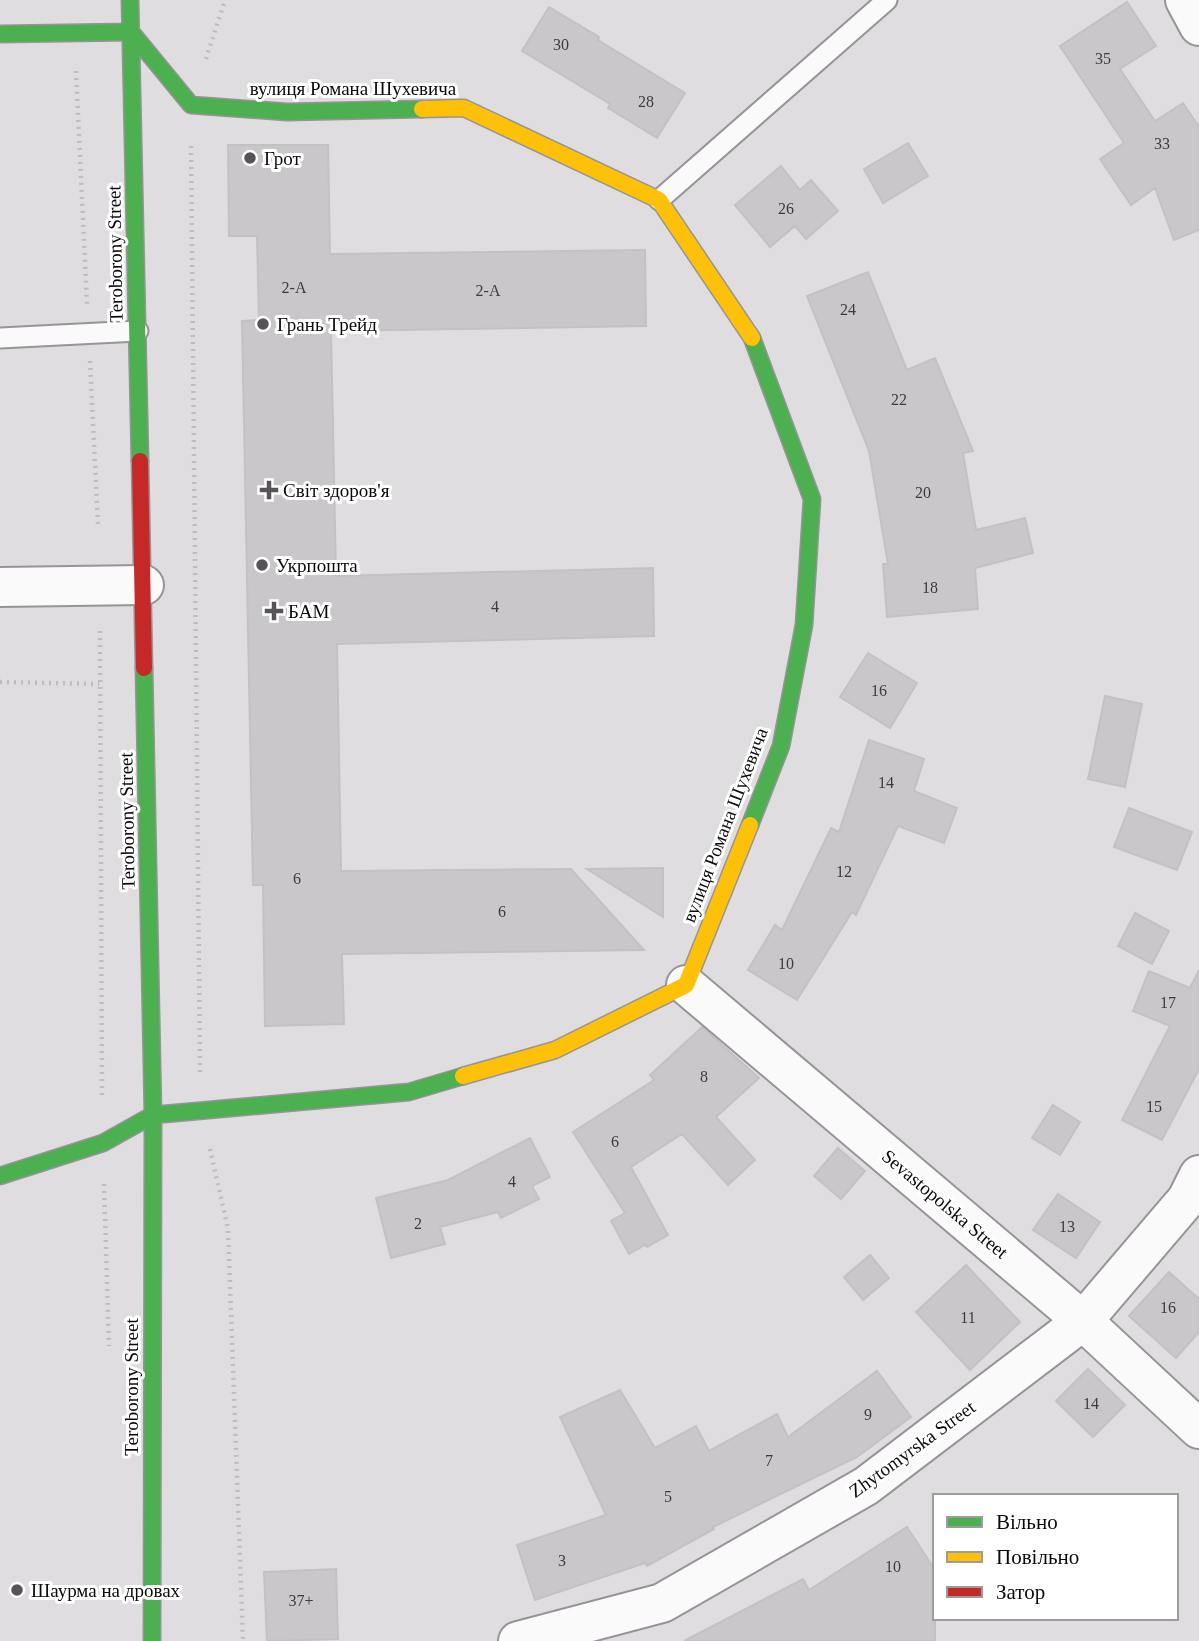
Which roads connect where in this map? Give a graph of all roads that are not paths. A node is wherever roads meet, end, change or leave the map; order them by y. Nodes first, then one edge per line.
1 (130, 0) edge
2 (887, 0) edge
3 (1185, 0) edge
4 (1199, 26) edge
5 (131, 32) junction
6 (0, 34) edge
7 (659, 200) junction
8 (138, 331) junction
9 (0, 338) edge
10 (144, 585) junction
11 (0, 587) edge
12 (686, 985) junction
13 (153, 1115) junction
14 (1199, 1175) edge
15 (0, 1176) edge
16 (1083, 1321) junction
17 (1199, 1429) edge
18 (152, 1641) edge
19 (518, 1641) edge

1 - 5 street, Teroborony Street
2 - 7 lane
3 - 4 street
5 - 6 street
5 - 7 street, вулиця Романа Шухевича
5 - 8 street, Teroborony Street
7 - 12 street, вулиця Романа Шухевича
8 - 9 lane
8 - 10 street, Teroborony Street
10 - 11 street
10 - 13 street, Teroborony Street
12 - 13 street
12 - 16 street, Sevastopolska Street
13 - 15 street
13 - 18 street, Teroborony Street
14 - 16 street, Zhytomyrska Street
16 - 17 street, Sevastopolska Street
16 - 19 street, Zhytomyrska Street

